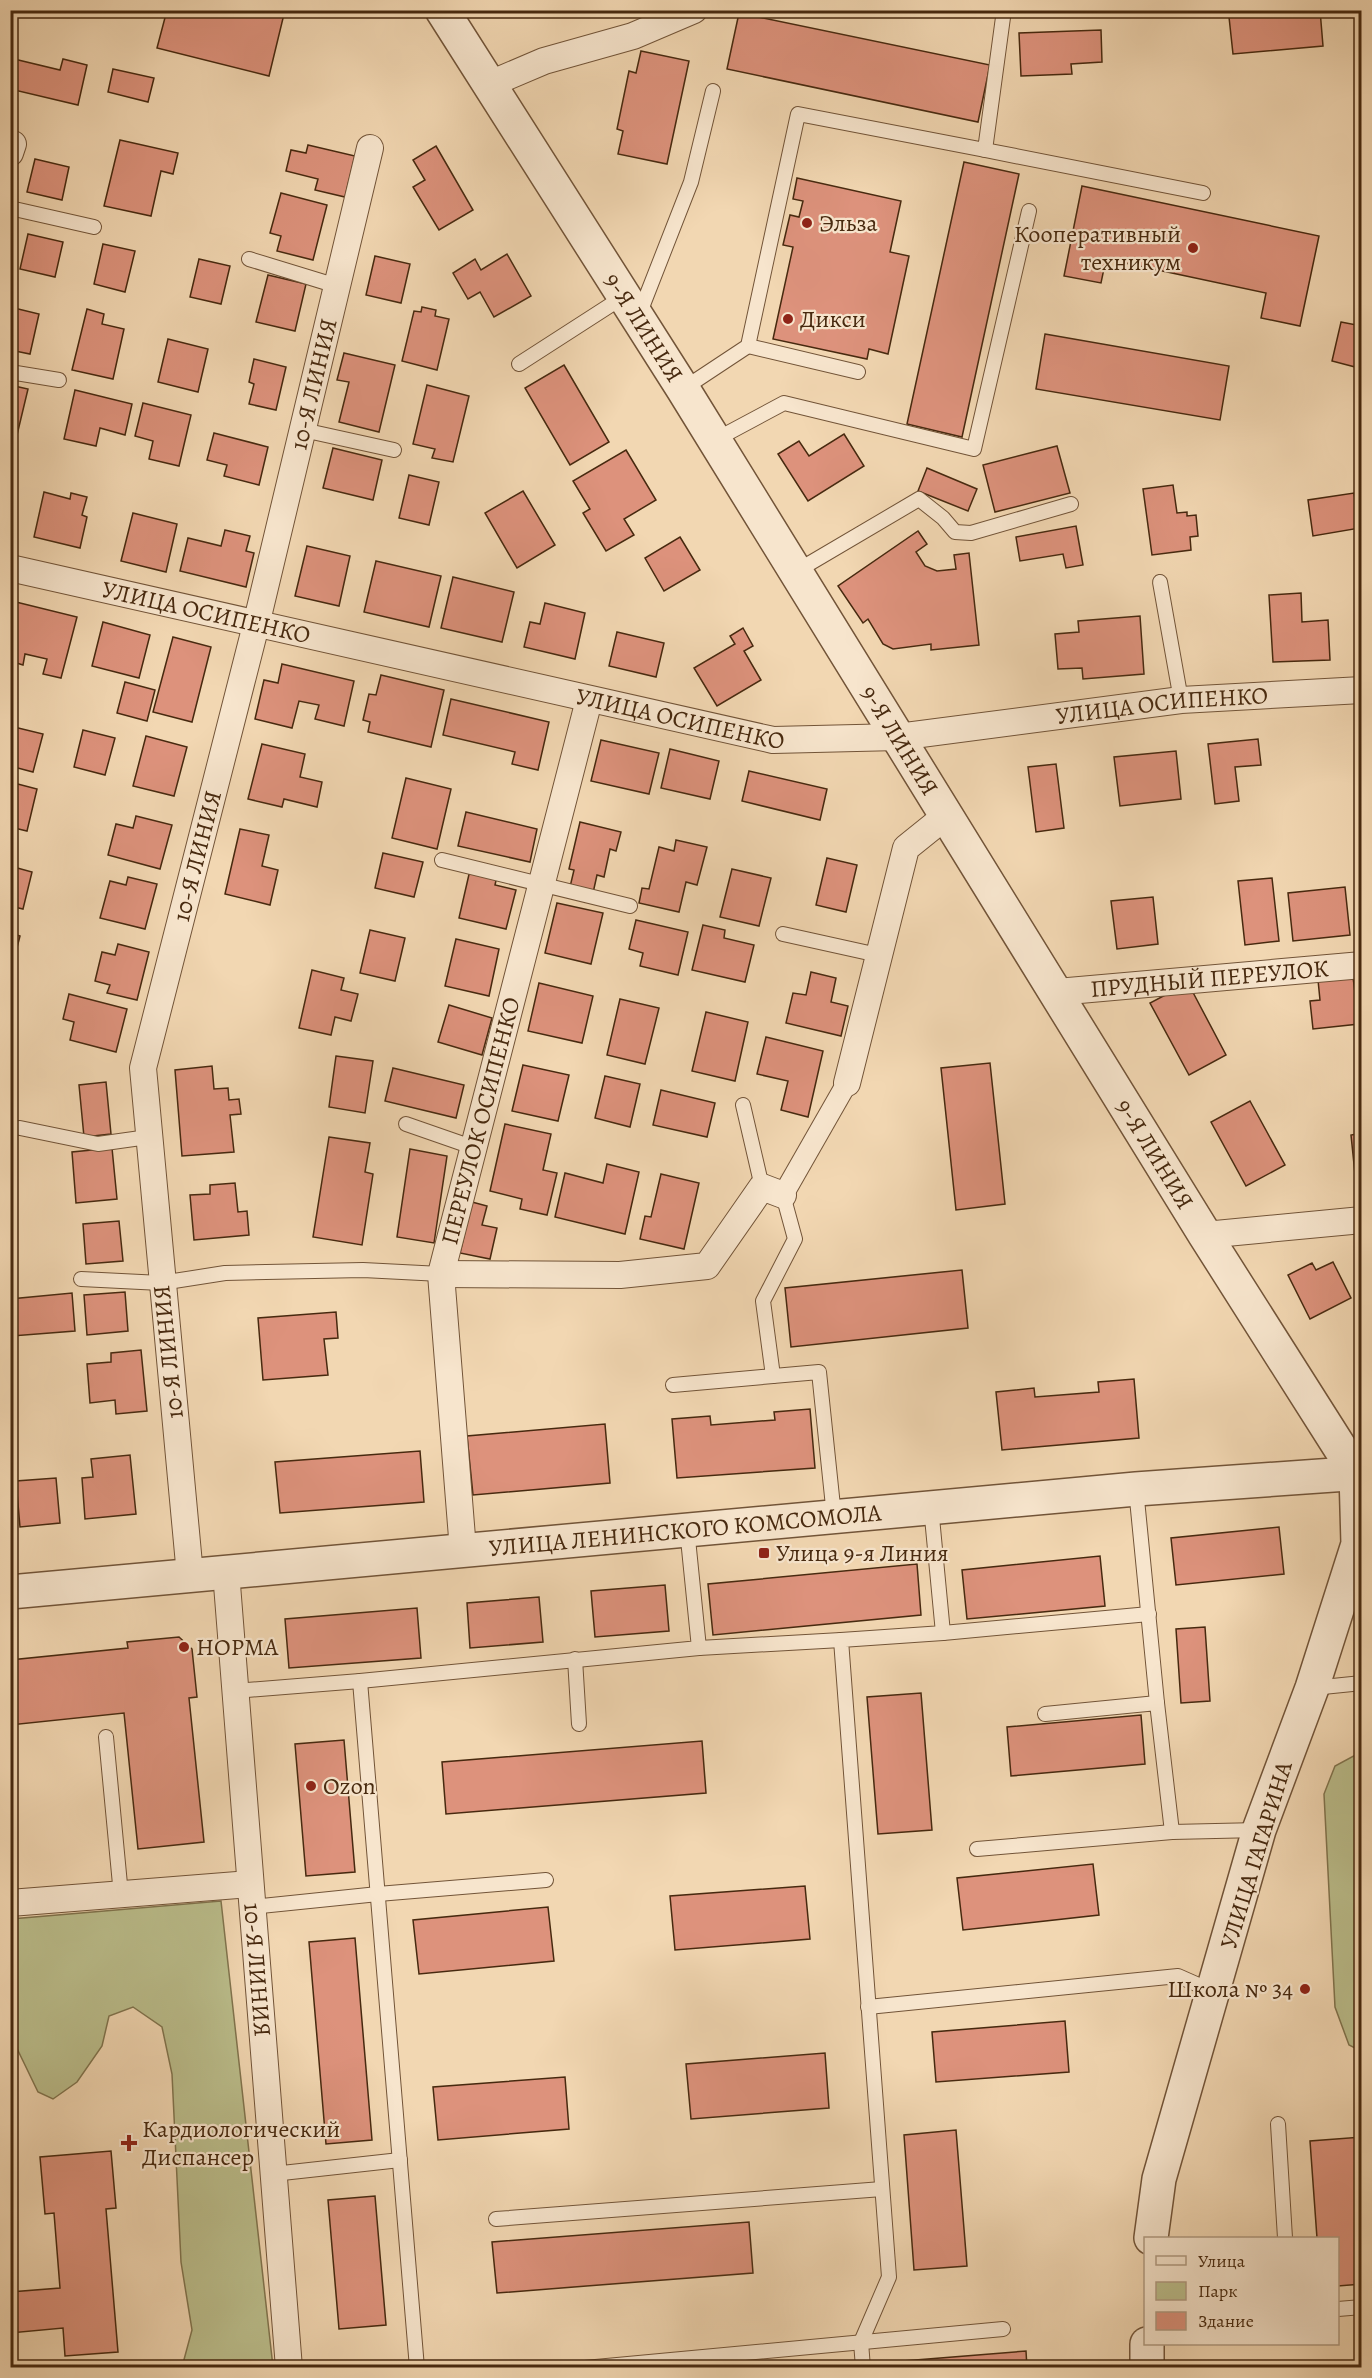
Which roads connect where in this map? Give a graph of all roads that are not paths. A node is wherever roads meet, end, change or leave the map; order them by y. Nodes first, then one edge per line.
1 (442, 10) edge
2 (694, 10) edge
3 (1004, 10) edge
4 (490, 84) junction
5 (713, 91) dead end
6 (370, 148) dead end
7 (985, 150) junction
8 (1203, 193) dead end
9 (10, 208) edge
10 (1029, 211) dead end
11 (93, 227) dead end
12 (249, 259) dead end
13 (337, 286) junction
14 (630, 308) junction
15 (748, 346) junction
16 (519, 364) dead end
17 (10, 372) edge
18 (858, 372) dead end
19 (59, 380) dead end
20 (683, 389) junction
21 (303, 430) junction
22 (713, 441) junction
23 (394, 450) dead end
24 (1071, 504) dead end
25 (10, 568) edge
26 (795, 572) junction
27 (1160, 582) dead end
28 (256, 625) junction
29 (1362, 690) edge
30 (589, 700) junction
31 (1181, 700) junction
32 (898, 737) junction
33 (947, 815) junction
34 (442, 860) dead end
35 (542, 885) junction
36 (630, 906) dead end
37 (783, 934) dead end
38 (878, 955) junction
39 (1362, 965) edge
40 (1057, 992) junction
41 (847, 1083) joint
42 (743, 1105) dead end
43 (406, 1124) dead end
44 (20, 1128) dead end
45 (148, 1137) junction
46 (475, 1148) junction
47 (773, 1191) junction
48 (1362, 1220) edge
49 (1205, 1235) junction
50 (441, 1274) junction
51 (81, 1279) dead end
52 (161, 1283) junction
53 (773, 1376) junction
54 (673, 1385) dead end
55 (1359, 1473) edge
56 (1136, 1489) junction
57 (931, 1508) junction
58 (834, 1516) junction
59 (687, 1529) junction
60 (463, 1550) junction
61 (226, 1572) junction
62 (190, 1575) junction
63 (10, 1592) edge
64 (1149, 1614) junction
65 (943, 1633) junction
66 (841, 1640) junction
67 (699, 1648) junction
68 (575, 1659) junction
69 (360, 1681) junction
70 (1362, 1683) edge
71 (1312, 1688) junction
72 (235, 1691) junction
73 (1158, 1703) junction
74 (1045, 1714) dead end
75 (579, 1724) dead end
76 (106, 1737) dead end
77 (1259, 1830) junction
78 (1172, 1832) junction
79 (977, 1849) dead end
80 (546, 1880) dead end
81 (378, 1894) junction
82 (121, 1895) junction
83 (251, 1896) junction
84 (10, 1904) edge
85 (1214, 1992) junction
86 (868, 2007) junction
87 (1278, 2124) dead end
88 (400, 2160) junction
89 (273, 2174) junction
90 (882, 2189) junction
91 (496, 2219) dead end
92 (1151, 2237) edge
93 (1285, 2237) edge
94 (1362, 2307) edge
95 (1339, 2309) edge
96 (1003, 2329) dead end
97 (861, 2342) junction
98 (1147, 2345) edge
99 (289, 2367) edge
100 (417, 2367) edge
101 (585, 2367) edge
102 (863, 2367) edge
103 (1147, 2367) edge

1 - 4 street, 9-Я ЛИНИЯ
2 - 4 street
3 - 7 lane
4 - 14 street, 9-Я ЛИНИЯ
5 - 14 lane
6 - 13 street, 10-Я ЛИНИЯ
7 - 8 lane
7 - 15 lane
9 - 11 lane
10 - 22 lane
12 - 13 lane
13 - 21 street, 10-Я ЛИНИЯ
14 - 16 lane
14 - 20 street, 9-Я ЛИНИЯ
15 - 18 lane
15 - 20 lane
17 - 19 lane
20 - 22 street, 9-Я ЛИНИЯ
21 - 23 lane
21 - 28 street, 10-Я ЛИНИЯ
22 - 26 street, 9-Я ЛИНИЯ
24 - 26 lane
25 - 28 street, УЛИЦА ОСИПЕНКО
26 - 32 street, 9-Я ЛИНИЯ
27 - 31 lane
28 - 30 street, УЛИЦА ОСИПЕНКО
28 - 45 street, 10-Я ЛИНИЯ
29 - 31 street, УЛИЦА ОСИПЕНКО
30 - 32 street, УЛИЦА ОСИПЕНКО
30 - 35 street, ПЕРЕУЛОК ОСИПЕНКО
31 - 32 street, УЛИЦА ОСИПЕНКО
32 - 33 street, 9-Я ЛИНИЯ
33 - 38 street
33 - 40 street, 9-Я ЛИНИЯ
34 - 35 lane
35 - 36 lane
35 - 46 street, ПЕРЕУЛОК ОСИПЕНКО
37 - 38 lane
38 - 41 street
39 - 40 street, ПРУДНЫЙ ПЕРЕУЛОК
40 - 49 street, 9-Я ЛИНИЯ
41 - 47 street
42 - 47 lane
43 - 46 lane
44 - 45 lane
45 - 52 street, 10-Я ЛИНИЯ
46 - 50 street, ПЕРЕУЛОК ОСИПЕНКО
47 - 50 street
47 - 53 lane
48 - 49 street
49 - 55 street, 9-Я ЛИНИЯ
50 - 52 lane
50 - 60 street, ПЕРЕУЛОК ОСИПЕНКО
51 - 52 lane
52 - 62 street, 10-Я ЛИНИЯ
53 - 54 lane
53 - 58 lane
55 - 56 street, УЛИЦА ЛЕНИНСКОГО КОМСОМОЛА
55 - 71 street, УЛИЦА ГАГАРИНА
56 - 57 street, УЛИЦА ЛЕНИНСКОГО КОМСОМОЛА
56 - 64 lane
57 - 58 street, УЛИЦА ЛЕНИНСКОГО КОМСОМОЛА
57 - 65 lane
58 - 59 street, УЛИЦА ЛЕНИНСКОГО КОМСОМОЛА
59 - 60 street, УЛИЦА ЛЕНИНСКОГО КОМСОМОЛА
59 - 67 lane
60 - 61 street, УЛИЦА ЛЕНИНСКОГО КОМСОМОЛА
61 - 62 street, УЛИЦА ЛЕНИНСКОГО КОМСОМОЛА
61 - 72 street, 10-Я ЛИНИЯ
62 - 63 street, УЛИЦА ЛЕНИНСКОГО КОМСОМОЛА
64 - 65 lane
64 - 73 lane
65 - 66 lane
66 - 67 lane
66 - 86 lane
67 - 68 lane
68 - 69 lane
68 - 75 lane
69 - 72 lane
69 - 81 lane
70 - 71 lane
71 - 77 street, УЛИЦА ГАГАРИНА
72 - 83 street, 10-Я ЛИНИЯ
73 - 74 lane
73 - 78 lane
76 - 82 lane
77 - 78 lane
77 - 85 street, УЛИЦА ГАГАРИНА
78 - 79 lane
80 - 81 lane
81 - 83 lane
81 - 88 lane
82 - 83 street
82 - 84 street
83 - 89 street, 10-Я ЛИНИЯ
85 - 86 lane
85 - 92 street, УЛИЦА ГАГАРИНА
86 - 90 lane
87 - 93 lane
88 - 89 lane
88 - 100 lane
89 - 99 street, 10-Я ЛИНИЯ
90 - 91 lane
90 - 97 lane
94 - 95 lane
96 - 97 lane
97 - 101 lane
97 - 102 lane
98 - 103 street

